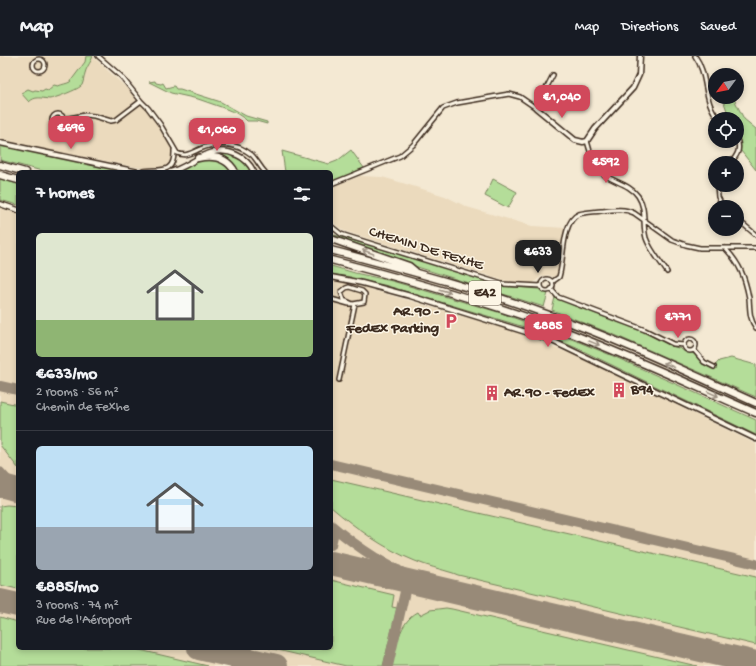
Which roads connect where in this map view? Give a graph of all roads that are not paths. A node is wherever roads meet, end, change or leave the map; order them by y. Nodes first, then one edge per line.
1 (98, 56) edge
2 (640, 56) edge
3 (695, 56) edge
4 (38, 57) edge
5 (553, 75) dead end
6 (141, 101) junction
7 (536, 108) junction
8 (714, 112) edge
9 (64, 119) junction
10 (587, 140) junction
11 (0, 143) edge
12 (174, 150) junction
13 (198, 158) junction
14 (0, 165) edge
15 (18, 170) edge
16 (129, 170) edge
17 (146, 170) edge
18 (163, 170) edge
19 (163, 170) edge
20 (177, 170) edge
21 (234, 170) edge
22 (252, 170) edge
23 (263, 170) edge
24 (0, 175) edge
25 (16, 179) edge
26 (333, 183) edge
27 (0, 204) edge
28 (16, 209) edge
29 (644, 220) junction
30 (744, 226) edge
31 (333, 228) edge
32 (756, 235) edge
33 (333, 240) edge
34 (725, 248) junction
35 (756, 248) edge
36 (333, 251) edge
37 (333, 261) edge
38 (416, 272) junction
39 (667, 272) dead end
40 (333, 277) edge
41 (552, 282) junction
42 (540, 286) junction
43 (550, 289) junction
44 (333, 300) edge
45 (355, 304) junction
46 (756, 328) edge
47 (684, 346) junction
48 (694, 350) junction
49 (714, 367) dead end
50 (339, 380) dead end
51 (756, 403) edge
52 (756, 413) edge
53 (756, 440) edge

1 - 6 street
2 - 10 street
3 - 8 street
4 - 4 street
5 - 7 street
6 - 9 street
6 - 12 street
7 - 10 street
7 - 26 street
9 - 9 street
10 - 29 street
11 - 16 street
12 - 18 street
12 - 23 street
13 - 20 street
13 - 21 highway
13 - 22 street
14 - 15 highway
17 - 19 street
24 - 25 highway
27 - 28 street
29 - 34 street
29 - 39 street
29 - 41 street
30 - 32 street
31 - 42 street, CHEMIN DE FEXHE
38 -> 33 highway
34 - 35 street
34 - 46 street
36 - 38 highway, E42
37 -> 52 highway, E42
51 -> 38 highway, E42
40 - 53 street
41 - 42 street, CHEMIN DE FEXHE
41 - 43 street
42 - 43 street, CHEMIN DE FEXHE
43 - 47 street, CHEMIN DE FEXHE
44 - 45 street
45 - 45 street
45 - 50 street
47 - 48 street, CHEMIN DE FEXHE
47 - 48 street, CHEMIN DE FEXHE
48 - 49 street, CHEMIN DE FEXHE

